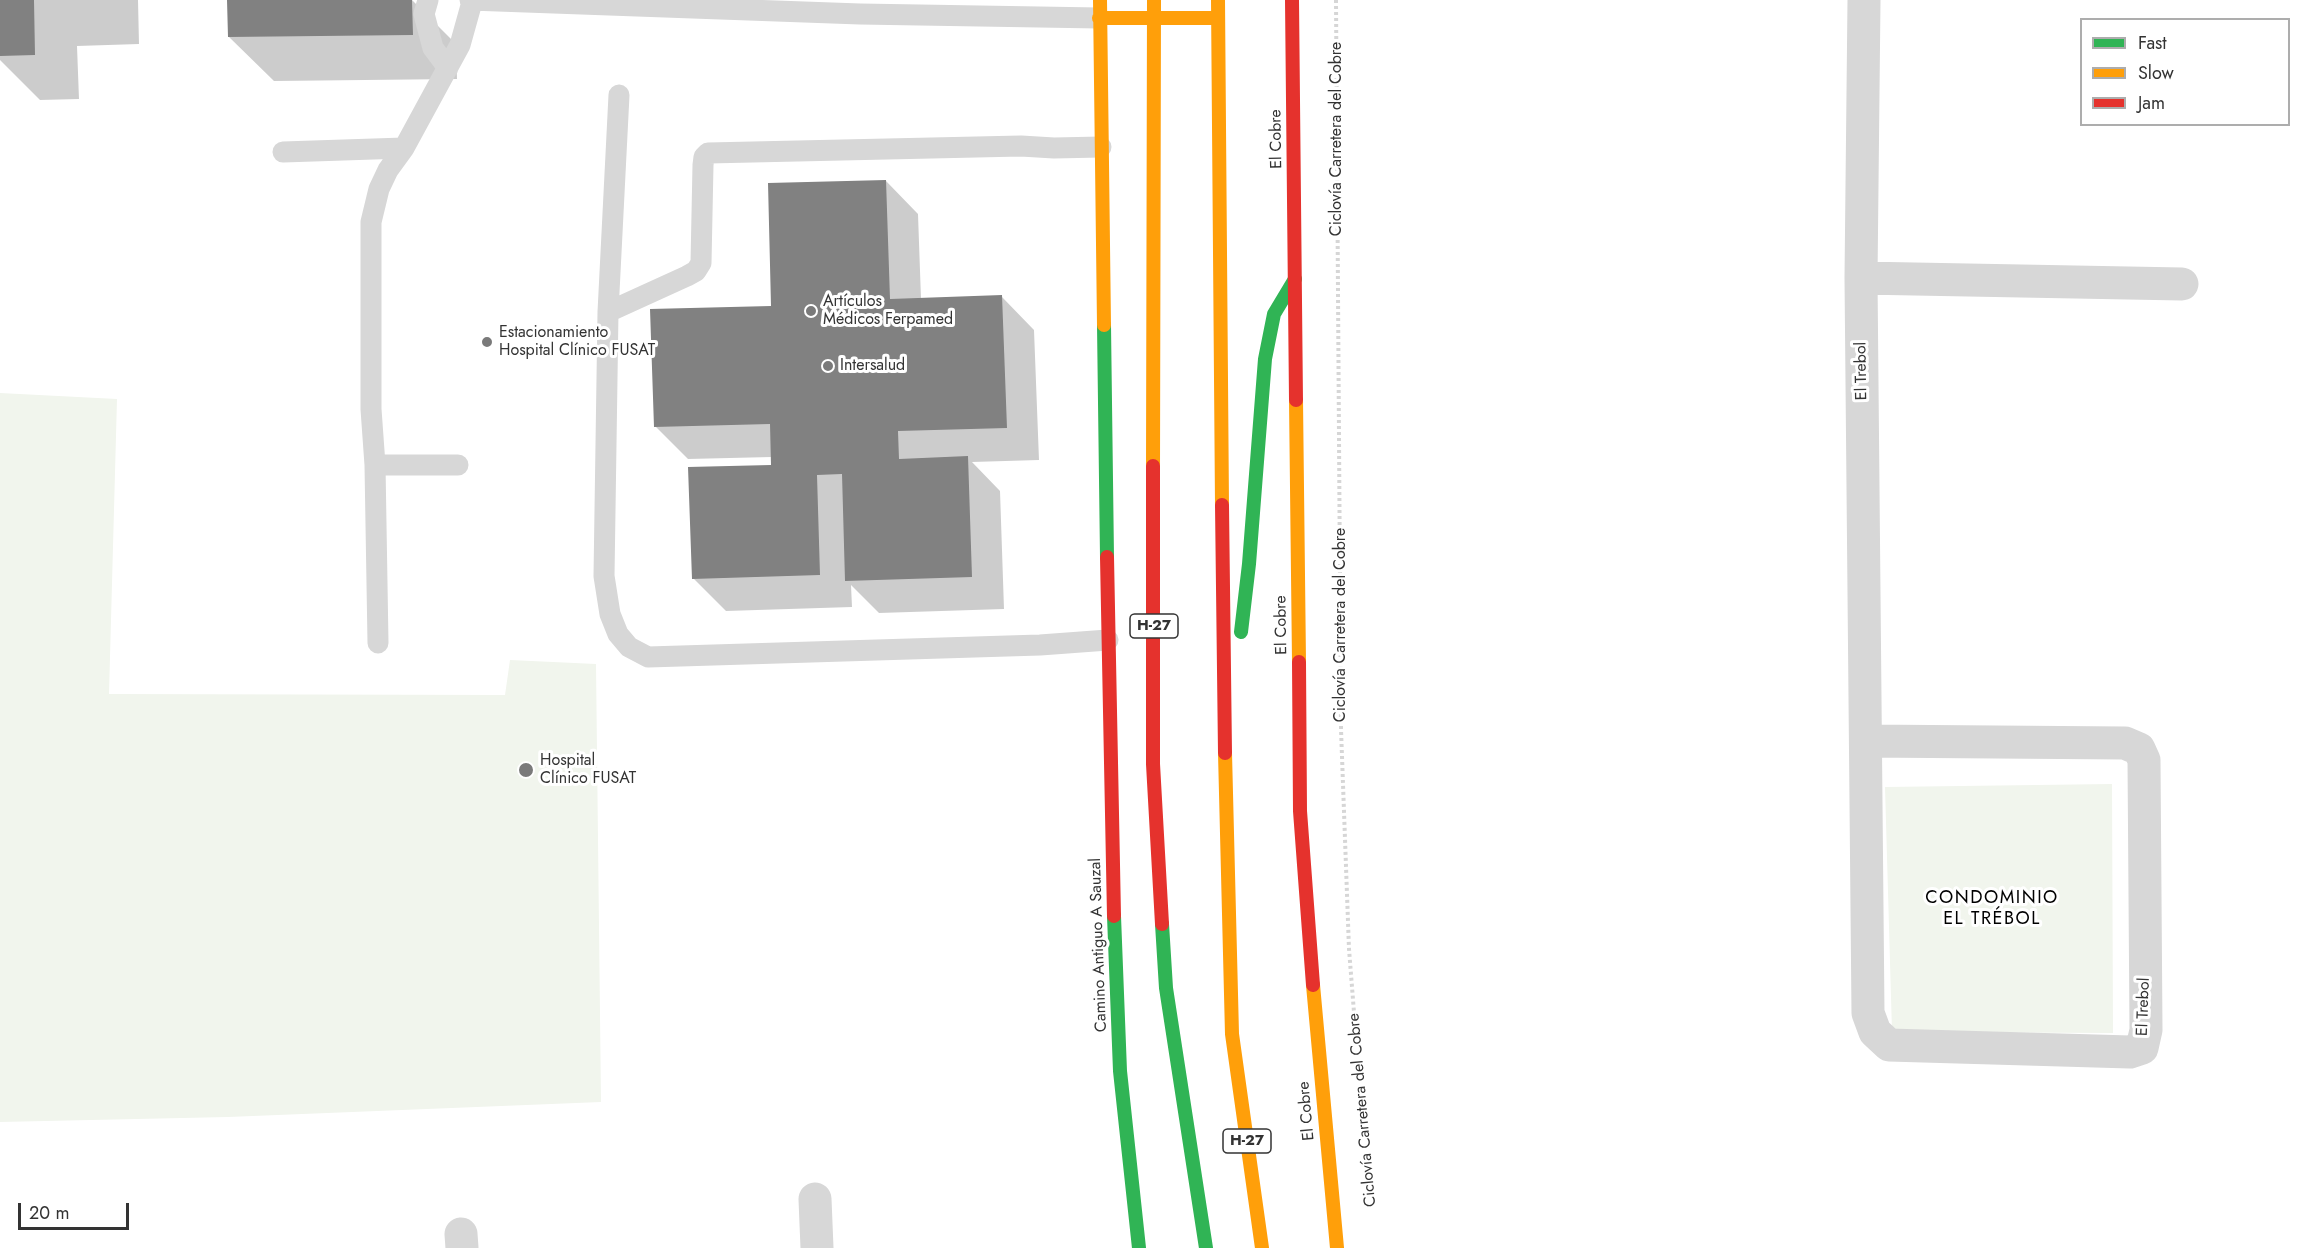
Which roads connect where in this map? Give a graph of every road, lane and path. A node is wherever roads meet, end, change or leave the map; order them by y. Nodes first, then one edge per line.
1 (428, 0) edge
2 (1154, 0) edge
3 (1218, 0) edge
4 (1292, 0) edge
5 (1336, 0) edge
6 (1864, 0) edge
7 (471, 1) edge
8 (622, 3) edge
9 (1099, 9) edge
10 (1153, 16) junction
11 (1218, 18) junction
12 (448, 68) junction
13 (618, 95) dead end
14 (1101, 147) junction
15 (404, 148) junction
16 (282, 152) dead end
17 (1862, 278) junction
18 (1294, 279) junction
19 (2182, 284) dead end
20 (608, 312) junction
21 (375, 465) junction
22 (458, 465) dead end
23 (1108, 640) junction
24 (378, 643) dead end
25 (1224, 710) junction
26 (1866, 741) junction
27 (1356, 1030) dead end
28 (814, 1199) dead end
29 (817, 1248) edge
30 (1139, 1248) edge
31 (1206, 1248) edge
32 (1262, 1248) edge
33 (1337, 1248) edge

1 - 12 lane
2 - 10 main road, H-27
3 - 11 main road, H-27
4 - 18 main road, El Cobre
5 - 27 path, Ciclovía Carretera del Cobre
6 - 17 street, El Trebol
7 - 8 lane
7 - 12 lane
8 - 9 lane
9 - 10 main road
9 - 14 main road, Camino Antiguo A Sauzal
10 - 11 main road
10 - 31 main road, H-27
11 - 25 main road, H-27
12 - 15 lane
13 - 20 lane
14 - 20 lane
14 - 23 main road, Camino Antiguo A Sauzal
15 - 16 lane
15 - 21 lane
17 - 19 street
17 - 26 street, El Trebol
18 - 25 main road
18 - 33 main road, El Cobre
20 - 23 lane
21 - 22 lane
21 - 24 lane
23 - 30 main road, Camino Antiguo A Sauzal
25 - 32 main road, H-27
26 - 26 street, El Trebol
28 - 29 street

